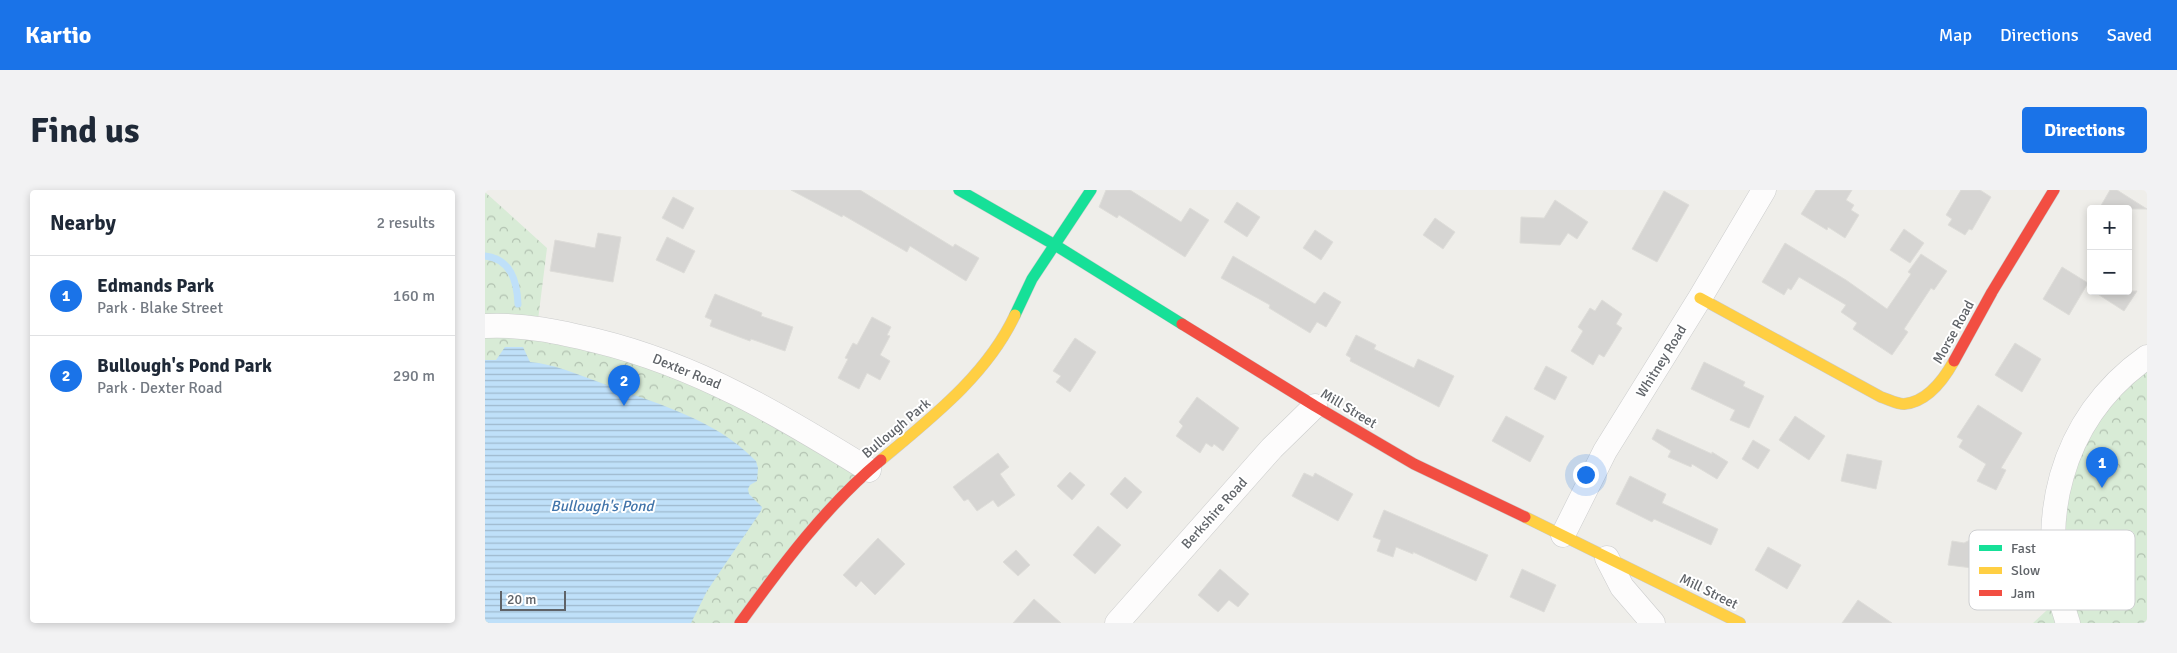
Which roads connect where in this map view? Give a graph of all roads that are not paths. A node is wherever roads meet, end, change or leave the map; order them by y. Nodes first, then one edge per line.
1 (959, 190) edge
2 (1091, 190) edge
3 (1764, 190) edge
4 (2054, 190) edge
5 (1055, 244) junction
6 (1700, 298) junction
7 (485, 326) edge
8 (2147, 357) edge
9 (1315, 406) junction
10 (869, 470) junction
11 (2054, 530) edge
12 (1563, 534) junction
13 (1607, 558) junction
14 (2064, 610) edge
15 (740, 623) edge
16 (1117, 623) edge
17 (1653, 623) edge
18 (1740, 623) edge
19 (2068, 623) edge

1 - 5 street, Mill Street
2 - 5 street, Bullough Park
3 - 6 street, Whitney Road
4 - 6 street, Morse Road
5 - 9 street, Mill Street
5 - 10 street, Bullough Park
6 - 12 street, Whitney Road
7 - 10 street, Dexter Road
8 - 11 street
9 - 12 street, Mill Street
9 - 16 street, Berkshire Road
10 - 15 street, Bullough Park
12 - 13 street, Mill Street
13 - 17 street
13 - 18 street, Mill Street
14 - 19 street

